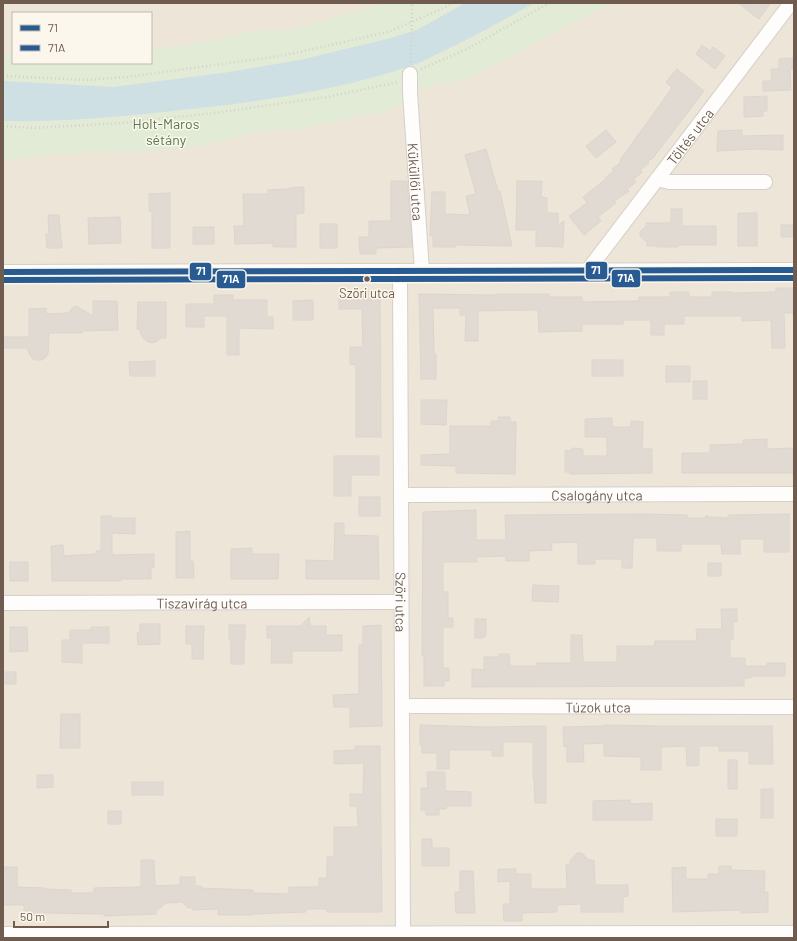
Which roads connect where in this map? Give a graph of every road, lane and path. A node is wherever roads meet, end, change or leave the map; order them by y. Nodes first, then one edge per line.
1 (412, 3) edge
2 (453, 3) edge
3 (549, 3) edge
4 (791, 3) edge
5 (411, 23) junction
6 (413, 70) junction
7 (3, 76) edge
8 (3, 126) edge
9 (657, 179) junction
10 (765, 182) dead end
11 (588, 270) junction
12 (794, 270) edge
13 (400, 271) junction
14 (422, 271) junction
15 (3, 272) edge
16 (794, 494) edge
17 (401, 495) junction
18 (402, 602) junction
19 (3, 603) edge
20 (402, 706) junction
21 (794, 707) edge
22 (794, 933) edge
23 (3, 934) edge
24 (395, 935) edge

1 - 5 path
2 - 5 path
3 - 6 path
4 - 9 street, Töltés utca
5 - 6 path
5 - 7 path
6 - 8 path
6 - 14 street, Küküllői utca
9 - 10 street
9 - 11 street, Töltés utca
11 - 12 street
11 - 14 street
13 - 14 street
13 - 15 street
13 - 17 street, Szöri utca
16 - 17 street, Csalogány utca
17 - 18 street, Szöri utca
18 - 19 street, Tiszavirág utca
18 - 20 street, Szöri utca
20 - 21 street, Túzok utca
20 - 24 street, Szöri utca
22 - 24 street
23 - 24 street

